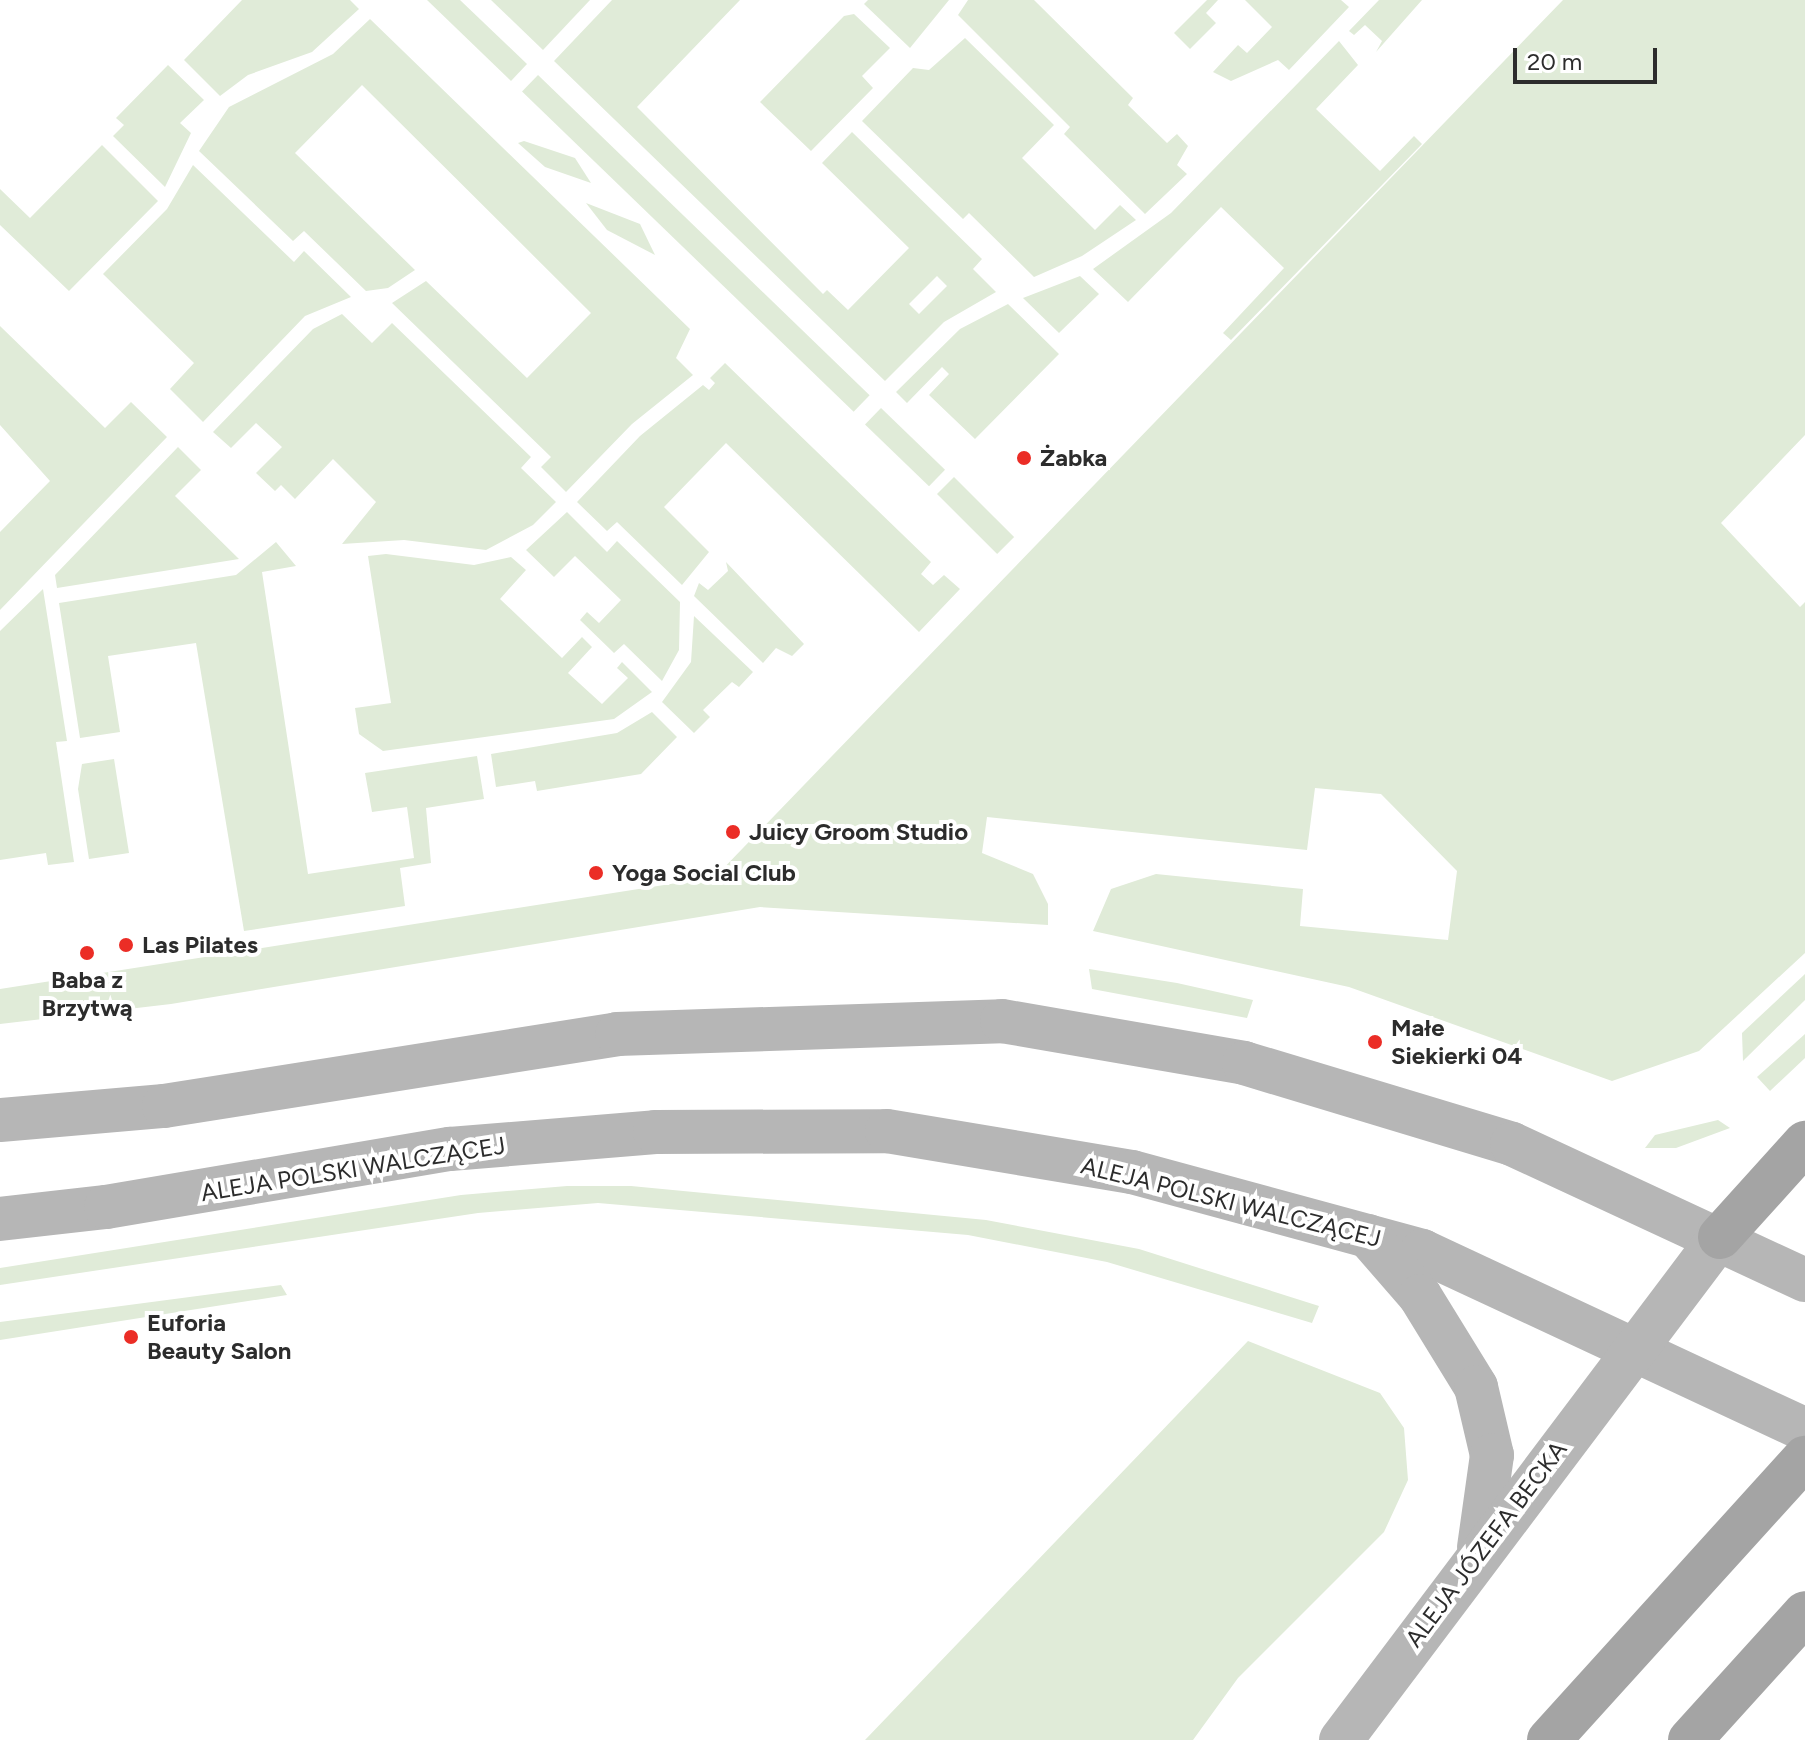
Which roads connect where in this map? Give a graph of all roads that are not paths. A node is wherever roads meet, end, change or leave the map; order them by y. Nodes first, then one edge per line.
1 (0, 1120) edge
2 (1805, 1143) edge
3 (0, 1219) edge
4 (1368, 1236) junction
5 (1720, 1237) junction
6 (1805, 1280) edge
7 (1634, 1350) junction
8 (1805, 1430) edge
9 (1805, 1458) edge
10 (1477, 1557) junction
11 (1805, 1613) edge
12 (1341, 1740) edge
13 (1549, 1740) edge
14 (1690, 1740) edge

1 - 5 main road
2 - 5 main road
3 - 4 main road, ALEJA POLSKI WALCZĄCEJ
4 - 7 main road, ALEJA POLSKI WALCZĄCEJ
4 - 10 main road
5 - 6 main road
5 - 7 main road, ALEJA JÓZEFA BECKA
7 - 8 main road, ALEJA POLSKI WALCZĄCEJ
7 - 10 main road, ALEJA JÓZEFA BECKA
9 - 13 main road
10 - 12 main road, ALEJA JÓZEFA BECKA
11 - 14 main road

